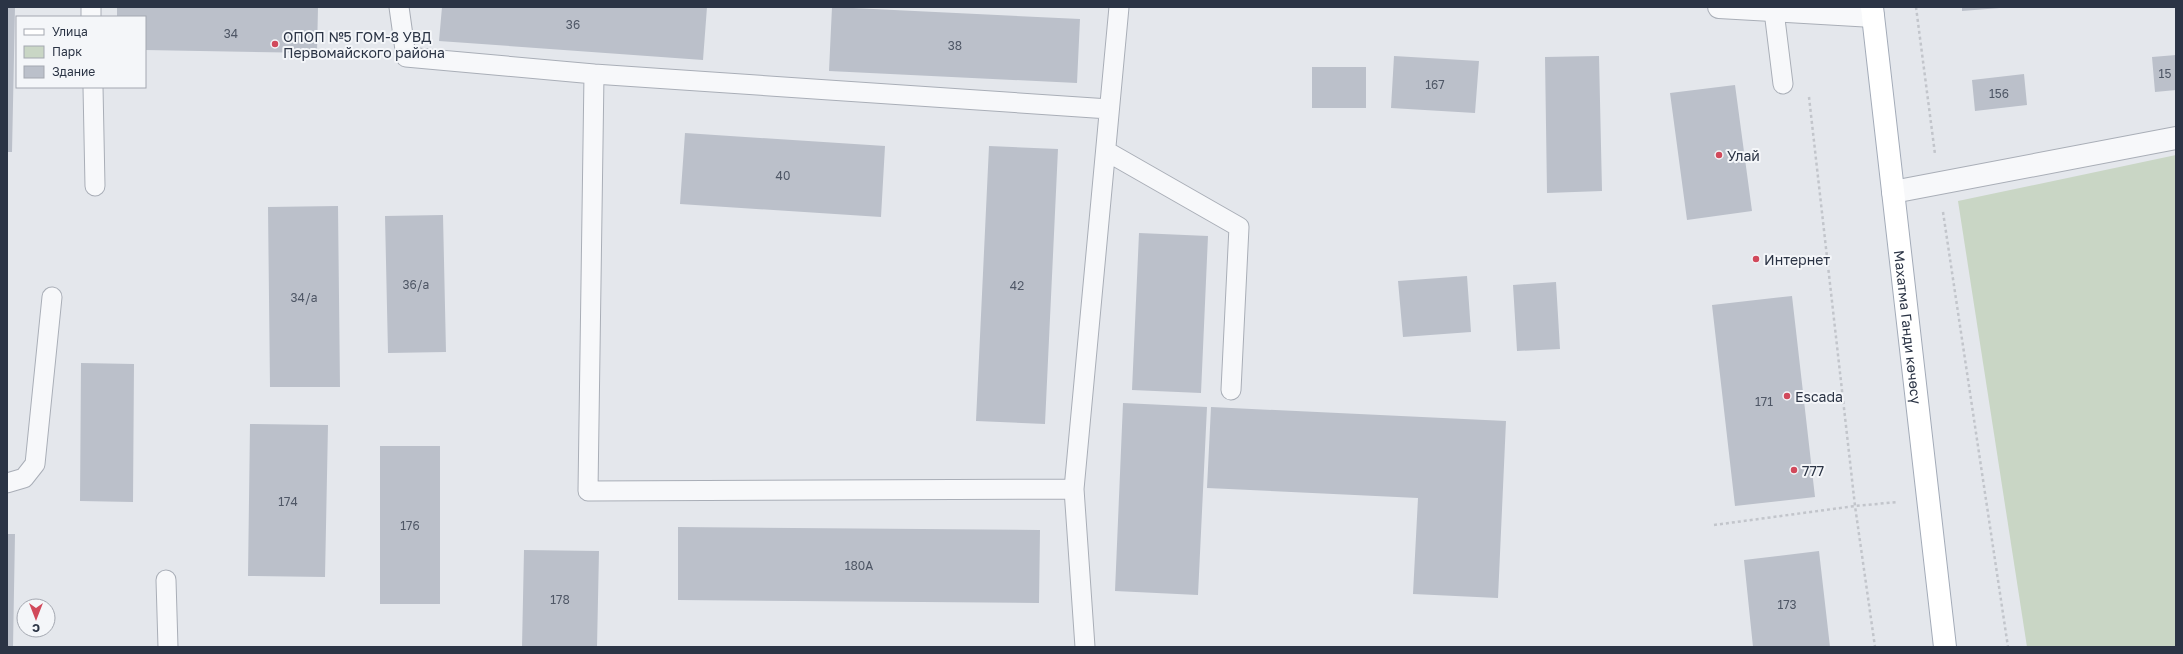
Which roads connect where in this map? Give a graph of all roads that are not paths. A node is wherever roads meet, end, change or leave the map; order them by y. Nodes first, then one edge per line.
1 (399, 7) edge
2 (1119, 7) edge
3 (1719, 7) edge
4 (1774, 11) junction
5 (1872, 12) edge
6 (594, 74) junction
7 (1783, 84) dead end
8 (93, 88) edge
9 (1109, 109) junction
10 (2176, 138) edge
11 (1106, 151) junction
12 (95, 186) dead end
13 (1893, 192) junction
14 (52, 297) dead end
15 (1231, 390) dead end
16 (7, 483) edge
17 (1074, 489) junction
18 (166, 580) dead end
19 (168, 647) edge
20 (1084, 647) edge
21 (1945, 647) edge

1 - 6 lane
2 - 9 lane
3 - 4 street
4 - 5 street
4 - 7 lane
5 - 13 main road, Махатма Ганди көчөсү
6 - 9 lane
6 - 17 lane
8 - 12 lane
9 - 11 lane
10 - 13 street
11 - 15 lane
11 - 17 lane
13 - 21 main road, Махатма Ганди көчөсү
14 - 16 lane
17 - 20 lane
18 - 19 lane

